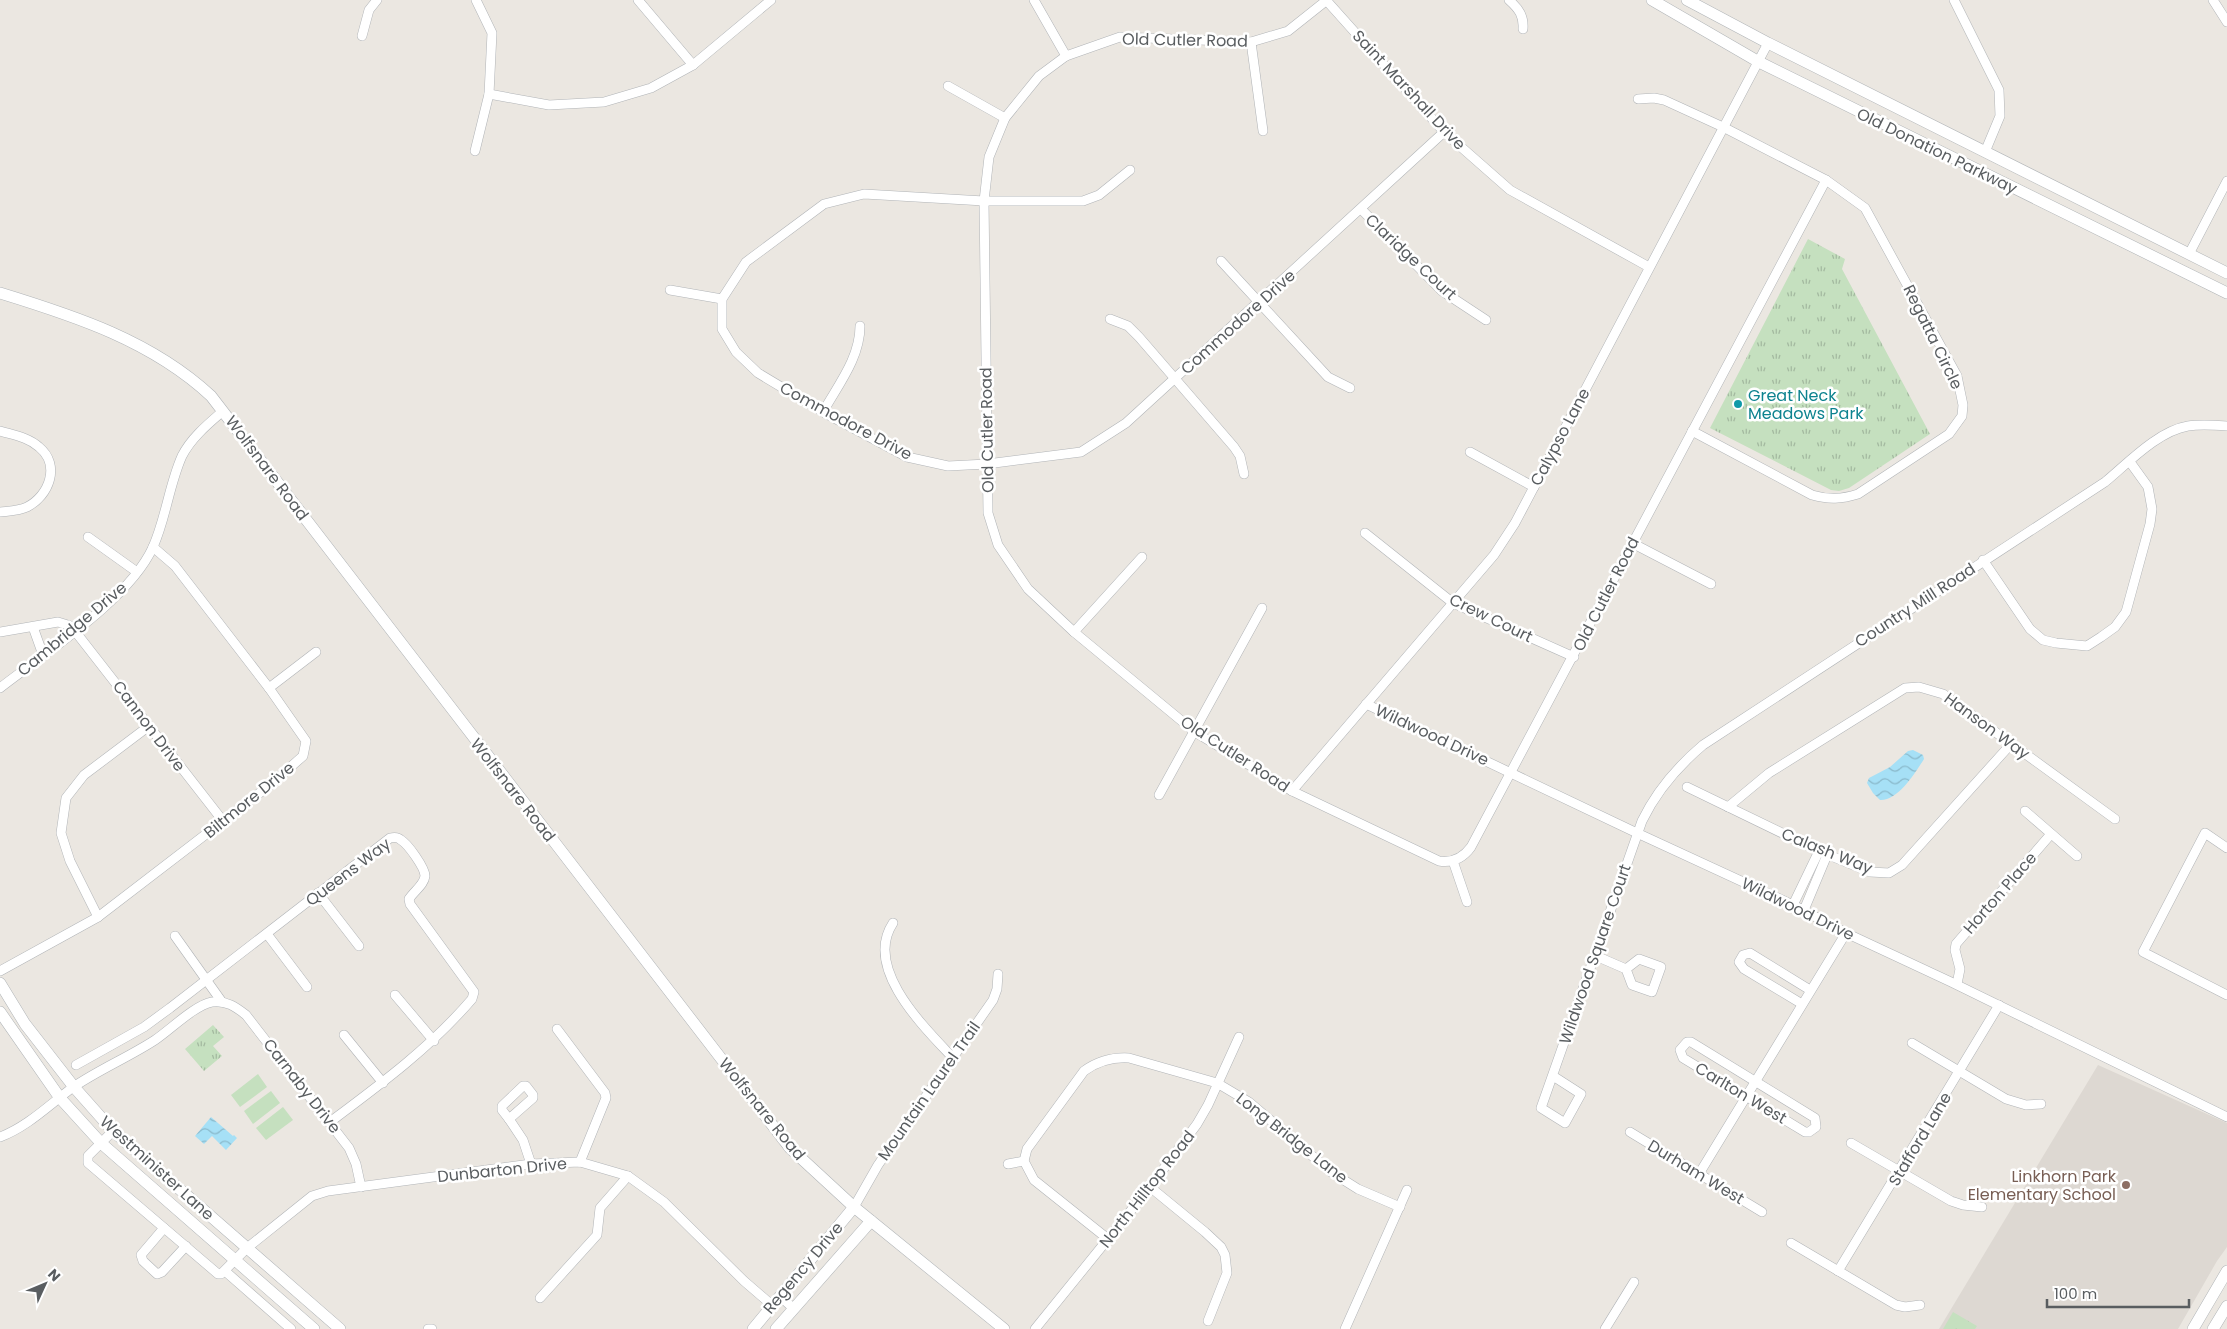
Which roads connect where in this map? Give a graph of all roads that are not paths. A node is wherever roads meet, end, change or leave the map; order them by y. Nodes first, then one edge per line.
1 (377, 0) edge
2 (476, 0) edge
3 (638, 0) edge
4 (771, 0) edge
5 (1034, 0) edge
6 (1326, 0) edge
7 (1509, 0) edge
8 (1652, 0) edge
9 (1687, 0) edge
10 (1954, 0) edge
11 (2213, 0) edge
12 (2227, 22) edge
13 (1523, 29) dead end
14 (362, 36) dead end
15 (1251, 42) junction
16 (1768, 43) junction
17 (1066, 56) junction
18 (1759, 62) junction
19 (693, 65) junction
20 (948, 86) dead end
21 (489, 94) junction
22 (1638, 100) dead end
23 (1005, 118) junction
24 (1723, 127) junction
25 (1263, 131) dead end
26 (1444, 132) junction
27 (475, 151) dead end
28 (1985, 152) junction
29 (1130, 170) dead end
30 (1826, 180) junction
31 (2227, 181) edge
32 (984, 201) junction
33 (1362, 210) junction
34 (2189, 254) junction
35 (1221, 261) dead end
36 (1649, 267) junction
37 (2227, 273) edge
38 (670, 290) dead end
39 (0, 293) edge
40 (2227, 293) edge
41 (722, 299) junction
42 (1259, 302) junction
43 (1110, 319) dead end
44 (1486, 320) dead end
45 (860, 326) dead end
46 (1176, 378) junction
47 (1350, 388) dead end
48 (223, 411) junction
49 (823, 412) junction
50 (2227, 426) edge
51 (0, 431) edge
52 (1692, 431) junction
53 (1470, 452) dead end
54 (2130, 462) junction
55 (987, 464) junction
56 (1244, 474) dead end
57 (1534, 487) junction
58 (0, 512) edge
59 (1366, 533) dead end
60 (88, 537) dead end
61 (1632, 543) junction
62 (153, 547) junction
63 (1142, 557) dead end
64 (1983, 560) junction
65 (137, 572) junction
66 (1711, 584) dead end
67 (1454, 603) junction
68 (1262, 608) dead end
69 (33, 627) junction
70 (75, 630) junction
71 (0, 632) edge
72 (1074, 632) junction
73 (316, 652) dead end
74 (43, 655) junction
75 (1574, 657) junction
76 (0, 688) edge
77 (269, 688) junction
78 (1366, 704) junction
79 (149, 726) junction
80 (1195, 732) junction
81 (2011, 744) junction
82 (1511, 772) junction
83 (1687, 787) dead end
84 (1292, 791) junction
85 (1159, 795) dead end
86 (1728, 807) junction
87 (2025, 811) dead end
88 (2115, 819) dead end
89 (223, 821) junction
90 (1637, 833) junction
91 (2051, 834) junction
92 (2227, 848) edge
93 (1823, 853) junction
94 (2077, 856) dead end
95 (1453, 861) junction
96 (318, 893) junction
97 (1467, 902) dead end
98 (1793, 905) junction
99 (1804, 910) junction
100 (98, 918) junction
101 (893, 923) dead end
102 (1846, 933) junction
103 (266, 934) junction
104 (175, 936) dead end
105 (359, 946) dead end
106 (1596, 956) junction
107 (1626, 969) dead end
108 (0, 970) edge
109 (998, 974) dead end
110 (207, 980) junction
111 (0, 983) edge
112 (1957, 984) junction
113 (307, 987) dead end
114 (1810, 990) junction
115 (395, 994) dead end
116 (2227, 996) edge
117 (222, 1002) junction
118 (1802, 1004) junction
119 (1999, 1005) junction
120 (0, 1012) edge
121 (144, 1027) junction
122 (557, 1029) dead end
123 (344, 1034) dead end
124 (1239, 1037) dead end
125 (154, 1040) junction
126 (434, 1041) junction
127 (1912, 1044) dead end
128 (953, 1058) junction
129 (76, 1065) dead end
130 (1960, 1072) junction
131 (1553, 1076) junction
132 (1756, 1081) junction
133 (383, 1083) junction
134 (1217, 1083) junction
135 (74, 1087) junction
136 (1746, 1097) junction
137 (60, 1098) junction
138 (2041, 1104) dead end
139 (2227, 1117) edge
140 (509, 1119) dead end
141 (330, 1122) junction
142 (113, 1131) junction
143 (1630, 1132) dead end
144 (0, 1137) edge
145 (101, 1143) junction
146 (1851, 1143) dead end
147 (580, 1162) junction
148 (1024, 1162) junction
149 (531, 1164) junction
150 (1008, 1164) dead end
151 (1900, 1173) junction
152 (1699, 1174) junction
153 (628, 1176) junction
154 (361, 1187) junction
155 (1150, 1187) junction
156 (1407, 1190) dead end
157 (1400, 1206) junction
158 (1982, 1206) dead end
159 (854, 1207) junction
160 (1762, 1212) dead end
161 (871, 1221) junction
162 (164, 1228) junction
163 (1108, 1239) junction
164 (1790, 1243) dead end
165 (186, 1246) junction
166 (248, 1248) junction
167 (235, 1261) junction
168 (225, 1271) junction
169 (1838, 1271) junction
170 (2227, 1271) edge
171 (1634, 1282) dead end
172 (780, 1297) junction
173 (540, 1298) dead end
174 (1920, 1305) dead end
175 (773, 1306) junction
176 (2227, 1306) edge
177 (794, 1309) junction
178 (1208, 1321) dead end
179 (291, 1329) edge
180 (314, 1329) edge
181 (340, 1329) edge
182 (428, 1329) edge
183 (432, 1329) edge
184 (753, 1329) edge
185 (776, 1329) edge
186 (1004, 1329) edge
187 (1035, 1329) edge
188 (1345, 1329) edge
189 (1605, 1329) edge
190 (2193, 1329) edge
191 (2213, 1329) edge

1 - 14 street
2 - 21 street
3 - 19 street
4 - 19 street
5 - 17 street
6 - 15 street, Old Cutler Road
6 - 26 street, Saint Marshall Drive
7 - 13 street
8 - 18 street, Old Donation Parkway
9 - 16 street, Old Donation Parkway
10 - 28 street
11 - 12 street
15 - 17 street, Old Cutler Road
15 - 25 street
16 - 18 street, Calypso Lane
16 - 28 street, Old Donation Parkway
17 - 23 street, Old Cutler Road
18 - 24 street, Calypso Lane
18 - 40 street, Old Donation Parkway
19 - 21 street
20 - 23 street
21 - 27 street
22 - 24 street, Regatta Circle
23 - 32 street, Old Cutler Road
24 - 30 street, Regatta Circle
24 - 36 street, Calypso Lane
26 - 33 street, Commodore Drive
26 - 36 street, Saint Marshall Drive
28 - 34 street, Old Donation Parkway
29 - 32 street
30 - 52 street, Old Cutler Road
30 - 52 street, Regatta Circle
31 - 34 street
32 - 41 street
32 - 55 street, Old Cutler Road
33 - 42 street, Commodore Drive
33 - 44 street, Claridge Court
34 - 37 street, Old Donation Parkway
35 - 42 street
36 - 57 street, Calypso Lane
38 - 41 street
39 - 48 street, Wolfsnare Road
41 - 49 street, Commodore Drive
42 - 46 street, Commodore Drive
42 - 47 street
43 - 46 street
45 - 49 street
46 - 55 street, Commodore Drive
46 - 56 street
48 - 62 street, Cambridge Drive
48 - 159 street, Wolfsnare Road
49 - 55 street, Commodore Drive
50 - 54 street, Country Mill Road
51 - 58 street
52 - 61 street, Old Cutler Road
53 - 57 street
54 - 64 street, Country Mill Road
54 - 64 street
55 - 72 street, Old Cutler Road
57 - 67 street, Calypso Lane
59 - 67 street, Crew Court
60 - 65 street
61 - 66 street
61 - 75 street, Old Cutler Road
62 - 65 street, Cambridge Drive
62 - 77 street, Biltmore Drive
63 - 72 street
64 - 90 street, Country Mill Road
65 - 70 street, Cambridge Drive
67 - 75 street, Crew Court
67 - 78 street, Calypso Lane
68 - 80 street
69 - 70 street
69 - 71 street
69 - 74 street
70 - 74 street, Cambridge Drive
70 - 79 street, Cannon Drive
72 - 80 street, Old Cutler Road
73 - 77 street
74 - 76 street, Cambridge Drive
75 - 82 street, Old Cutler Road
77 - 89 street, Biltmore Drive
78 - 82 street, Wildwood Drive
78 - 84 street, Calypso Lane
79 - 89 street, Cannon Drive
79 - 100 street
80 - 84 street, Old Cutler Road
80 - 85 street
81 - 86 street, Hanson Way
81 - 88 street, Hanson Way
81 - 93 street, Calash Way
82 - 90 street, Wildwood Drive
82 - 95 street, Old Cutler Road
83 - 86 street, Calash Way
84 - 95 street, Old Cutler Road
86 - 93 street, Calash Way
87 - 91 street
89 - 100 street, Biltmore Drive
90 - 98 street, Wildwood Drive
90 - 106 street, Wildwood Square Court
91 - 94 street
91 - 112 street, Horton Place
92 - 116 street
93 - 98 street
93 - 99 street
95 - 97 street
96 - 103 street, Queens Way
96 - 105 street
96 - 126 street, Queens Way
98 - 99 street, Wildwood Drive
99 - 102 street, Wildwood Drive
100 - 108 street, Biltmore Drive
101 - 128 street
102 - 112 street, Wildwood Drive
102 - 114 street
103 - 110 street, Queens Way
103 - 113 street
104 - 110 street, Carnaby Drive
106 - 107 street
106 - 131 street, Wildwood Square Court
109 - 128 street, Mountain Laurel Trail
110 - 117 street, Carnaby Drive
110 - 121 street, Queens Way
111 - 135 street, Westminister Lane
112 - 119 street, Wildwood Drive
114 - 118 street
114 - 118 street
115 - 126 street
117 - 125 street
117 - 141 street, Carnaby Drive
118 - 132 street
119 - 130 street, Stafford Lane
119 - 139 street, Wildwood Drive
120 - 137 street, Westminister Lane
121 - 125 street
121 - 129 street, Queens Way
122 - 147 street
123 - 133 street
124 - 134 street, North Hilltop Road
125 - 135 street
126 - 133 street, Queens Way
127 - 130 street
128 - 159 street, Mountain Laurel Trail
130 - 138 street
130 - 151 street, Stafford Lane
131 - 131 street, Wildwood Square Court
132 - 136 street
132 - 136 street, Carlton West
132 - 136 street, Carlton West
133 - 141 street, Queens Way
134 - 148 street, Long Bridge Lane
134 - 155 street, North Hilltop Road
134 - 157 street, Long Bridge Lane
135 - 137 street
135 - 142 street, Westminister Lane
136 - 152 street
137 - 144 street
137 - 145 street, Westminister Lane
140 - 149 street
141 - 154 street, Carnaby Drive
142 - 145 street
142 - 166 street, Westminister Lane
143 - 152 street, Durham West
145 - 162 street
145 - 167 street, Westminister Lane
146 - 151 street
147 - 149 street, Dunbarton Drive
147 - 153 street, Dunbarton Drive
148 - 150 street
148 - 163 street
149 - 154 street, Dunbarton Drive
151 - 158 street
151 - 169 street, Stafford Lane
152 - 160 street, Durham West
153 - 173 street
153 - 175 street, Dunbarton Drive
154 - 166 street, Dunbarton Drive
155 - 163 street, North Hilltop Road
155 - 178 street
156 - 157 street
157 - 188 street
159 - 161 street, Wolfsnare Road
159 - 172 street, Regency Drive
161 - 177 street, Regency Drive
161 - 186 street, Wolfsnare Road
162 - 165 street
162 - 165 street
163 - 187 street, North Hilltop Road
164 - 169 street
165 - 168 street
166 - 167 street, Dunbarton Drive
166 - 181 street, Westminister Lane
167 - 168 street, Dunbarton Drive
167 - 180 street, Westminister Lane
168 - 179 street
169 - 174 street
170 - 190 street
171 - 189 street
172 - 175 street, Regency Drive
172 - 177 street
175 - 184 street, Regency Drive
176 - 191 street
177 - 185 street, Regency Drive
182 - 183 street

